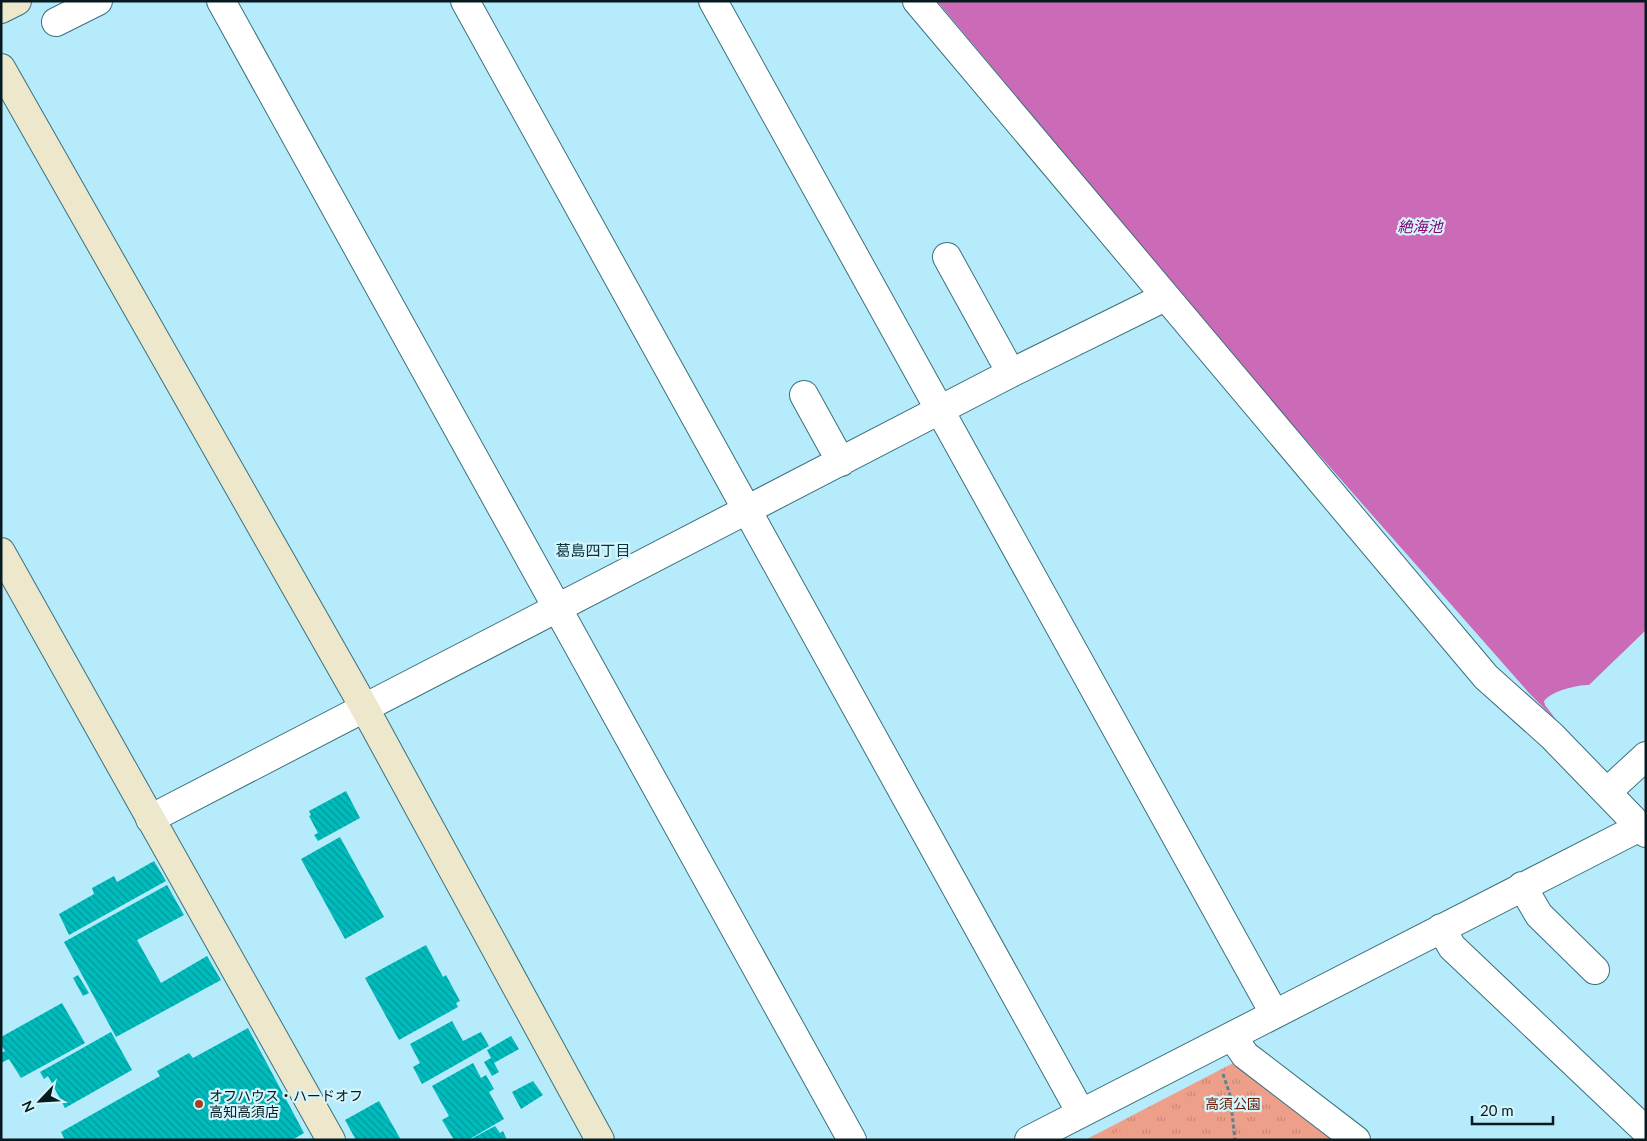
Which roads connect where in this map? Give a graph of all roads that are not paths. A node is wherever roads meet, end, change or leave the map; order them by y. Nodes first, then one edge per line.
1 (17, 1) edge
2 (98, 1) edge
3 (221, 1) edge
4 (465, 1) edge
5 (713, 1) edge
6 (917, 1) edge
7 (1, 9) edge
8 (56, 22) dead end
9 (1, 68) edge
10 (947, 257) dead end
11 (1165, 297) junction
12 (1010, 373) junction
13 (804, 395) dead end
14 (940, 411) junction
15 (841, 462) junction
16 (748, 511) junction
17 (1, 552) edge
18 (558, 608) junction
19 (364, 707) junction
20 (1646, 756) edge
21 (1606, 792) junction
22 (150, 819) junction
23 (1643, 830) edge
24 (1522, 886) junction
25 (1441, 928) junction
26 (1595, 970) dead end
27 (1274, 1013) junction
28 (1232, 1036) junction
29 (1081, 1113) junction
30 (1646, 1131) edge
31 (331, 1140) edge
32 (600, 1140) edge
33 (852, 1140) edge
34 (1029, 1140) edge
35 (1356, 1140) edge

1 - 7 street
2 - 8 street
3 - 18 street
4 - 16 street
5 - 14 street
6 - 11 street
9 - 19 street
10 - 12 street
11 - 12 street
11 - 21 street
12 - 14 street
13 - 15 street
14 - 15 street
14 - 27 street
15 - 16 street
16 - 18 street
16 - 29 street
17 - 22 street
18 - 19 street
18 - 33 street
19 - 22 street
19 - 32 street
20 - 21 street
21 - 23 street
22 - 31 street
23 - 24 street
24 - 25 street
24 - 26 street
25 - 27 street
25 - 30 street
27 - 28 street
28 - 29 street
28 - 35 street
29 - 34 street

